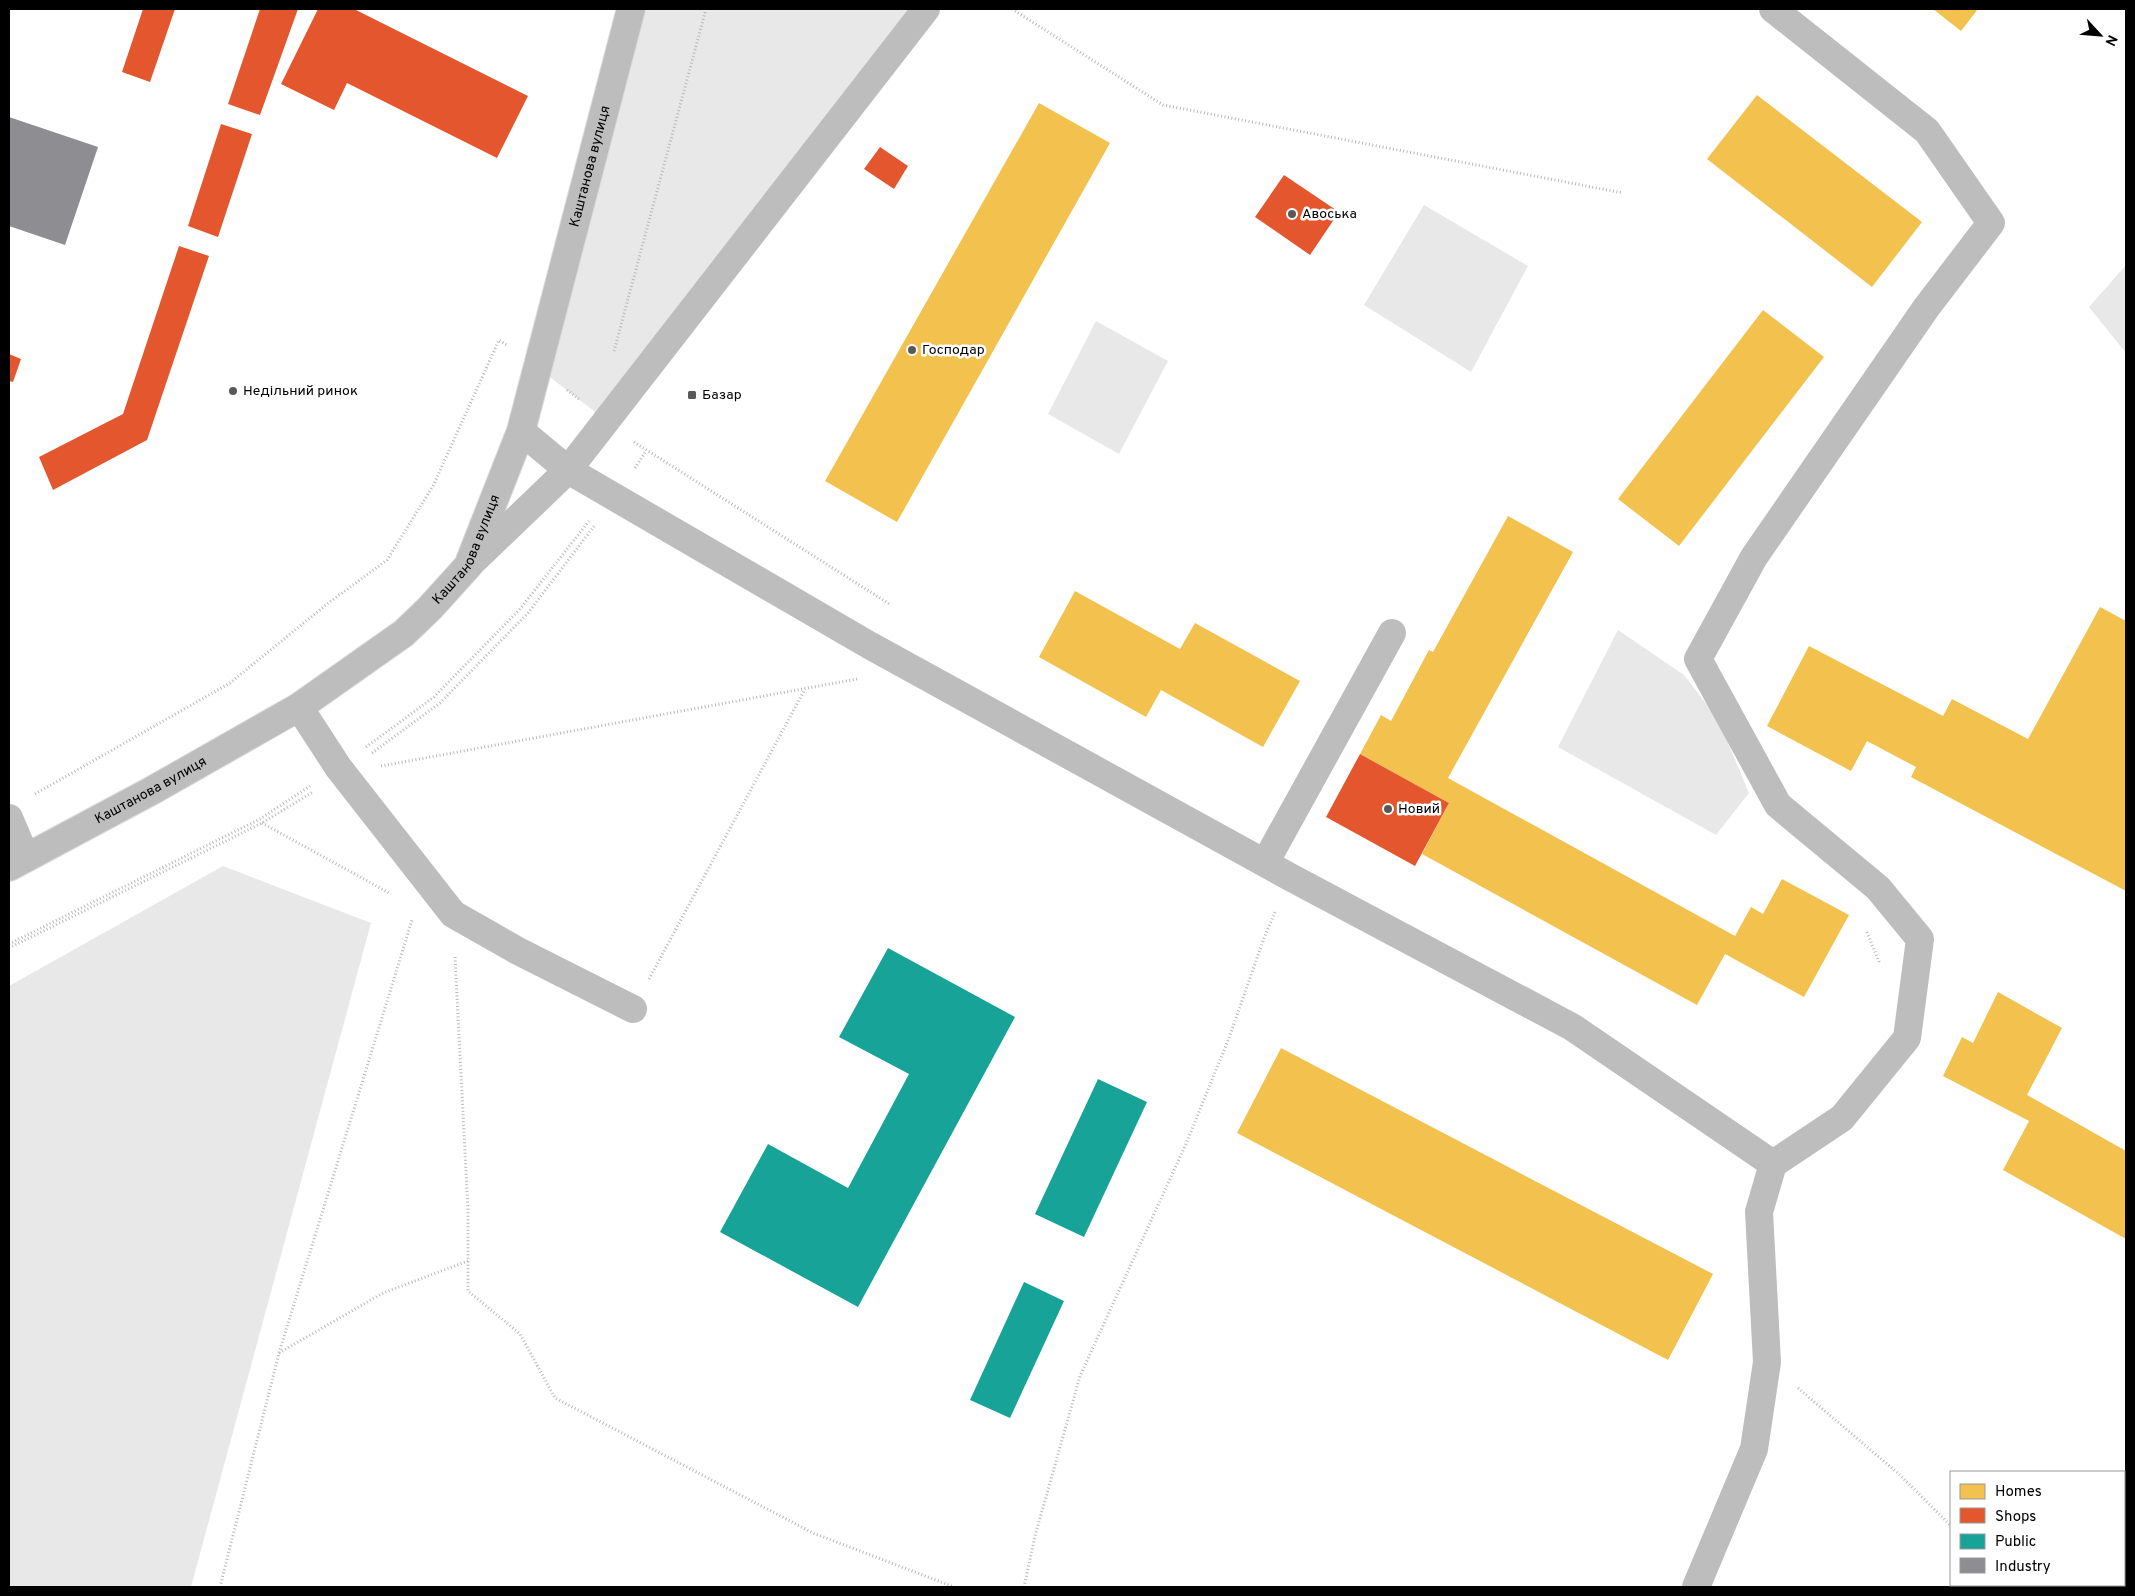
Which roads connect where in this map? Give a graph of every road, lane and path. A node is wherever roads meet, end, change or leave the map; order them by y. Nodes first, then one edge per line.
1 (631, 9) edge
2 (706, 9) edge
3 (926, 9) edge
4 (1012, 9) edge
5 (1773, 9) edge
6 (1623, 193) dead end
7 (499, 340) dead end
8 (613, 356) dead end
9 (538, 368) junction
10 (607, 421) junction
11 (521, 431) junction
12 (568, 470) junction
13 (468, 566) junction
14 (891, 605) dead end
15 (1392, 633) dead end
16 (911, 669) junction
17 (805, 688) junction
18 (299, 707) junction
19 (344, 773) junction
20 (34, 795) dead end
21 (9, 818) edge
22 (262, 823) dead end
23 (17, 863) edge
24 (1265, 863) junction
25 (1290, 877) junction
26 (399, 898) dead end
27 (453, 914) junction
28 (1865, 928) dead end
29 (1882, 969) dead end
30 (633, 1008) joint
31 (1772, 1164) junction
32 (468, 1262) junction
33 (279, 1353) junction
34 (1767, 1362) junction
35 (1950, 1525) edge
36 (220, 1587) edge
37 (954, 1587) edge
38 (1024, 1587) edge
39 (1696, 1587) edge

1 - 9 street, Каштанова вулиця
2 - 8 path
3 - 10 street
4 - 6 path
5 - 31 street
7 - 20 path
9 - 10 path
9 - 11 street, Каштанова вулиця
10 - 12 street
10 - 14 path
11 - 12 street
11 - 13 street, Каштанова вулиця
12 - 13 street
12 - 16 street
13 - 18 street, Каштанова вулиця
15 - 24 street
16 - 17 path
16 - 24 street
17 - 19 path
17 - 30 path
18 - 19 street
18 - 23 street, Каштанова вулиця
19 - 27 street
21 - 23 street
22 - 26 path
24 - 25 street
25 - 31 street
25 - 38 path
27 - 30 street
27 - 32 path
27 - 33 path
28 - 29 path
31 - 34 street
32 - 33 path
32 - 37 path
33 - 36 path
34 - 35 path
34 - 39 street

